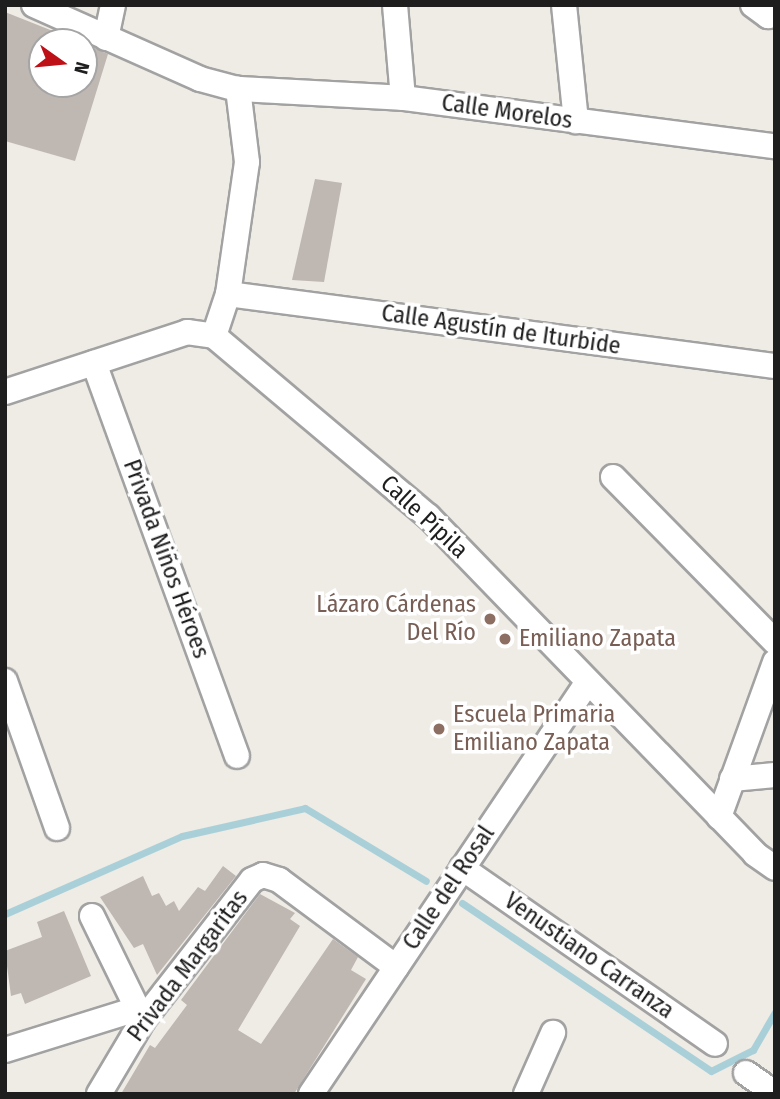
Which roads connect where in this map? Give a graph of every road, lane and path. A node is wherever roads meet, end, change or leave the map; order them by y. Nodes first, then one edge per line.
1 (34, 5) edge
2 (113, 5) edge
3 (395, 5) edge
4 (564, 5) edge
5 (753, 5) edge
6 (773, 5) edge
7 (106, 38) junction
8 (238, 89) junction
9 (403, 97) junction
10 (576, 121) junction
11 (770, 140) edge
12 (228, 294) junction
13 (214, 336) junction
14 (94, 363) junction
15 (775, 366) edge
16 (5, 392) edge
17 (612, 477) dead end
18 (775, 642) edge
19 (775, 662) edge
20 (5, 681) edge
21 (588, 682) junction
22 (237, 755) dead end
23 (775, 775) edge
24 (732, 779) junction
25 (719, 817) junction
26 (57, 828) dead end
27 (462, 868) junction
28 (775, 868) edge
29 (92, 916) dead end
30 (396, 967) junction
31 (140, 1014) junction
32 (553, 1033) dead end
33 (715, 1044) dead end
34 (5, 1050) edge
35 (746, 1073) dead end
36 (775, 1093) edge
37 (99, 1094) edge
38 (311, 1094) edge
39 (526, 1094) edge

1 - 7 street, Calle Morelos
2 - 7 street
3 - 9 street
4 - 10 street
5 - 6 street
7 - 8 street, Calle Morelos
8 - 9 street, Calle Morelos
8 - 12 street
9 - 10 street, Calle Morelos
10 - 11 street, Calle Morelos
12 - 13 street
12 - 15 street, Calle Agustín de Iturbide
13 - 14 street
13 - 21 street, Calle Pípila
14 - 16 street
14 - 22 street, Privada Niños Héroes
17 - 18 street
19 - 24 street
20 - 26 street
21 - 25 street, Calle Pípila
21 - 27 street, Calle del Rosal
23 - 24 street
24 - 25 street
25 - 28 street, Calle Pípila
27 - 30 street, Calle del Rosal
27 - 33 street, Venustiano Carranza
29 - 31 street
30 - 31 street, Privada Margaritas
30 - 38 street, Calle del Rosal
31 - 34 street
31 - 37 street, Privada Margaritas
32 - 39 street
35 - 36 street

